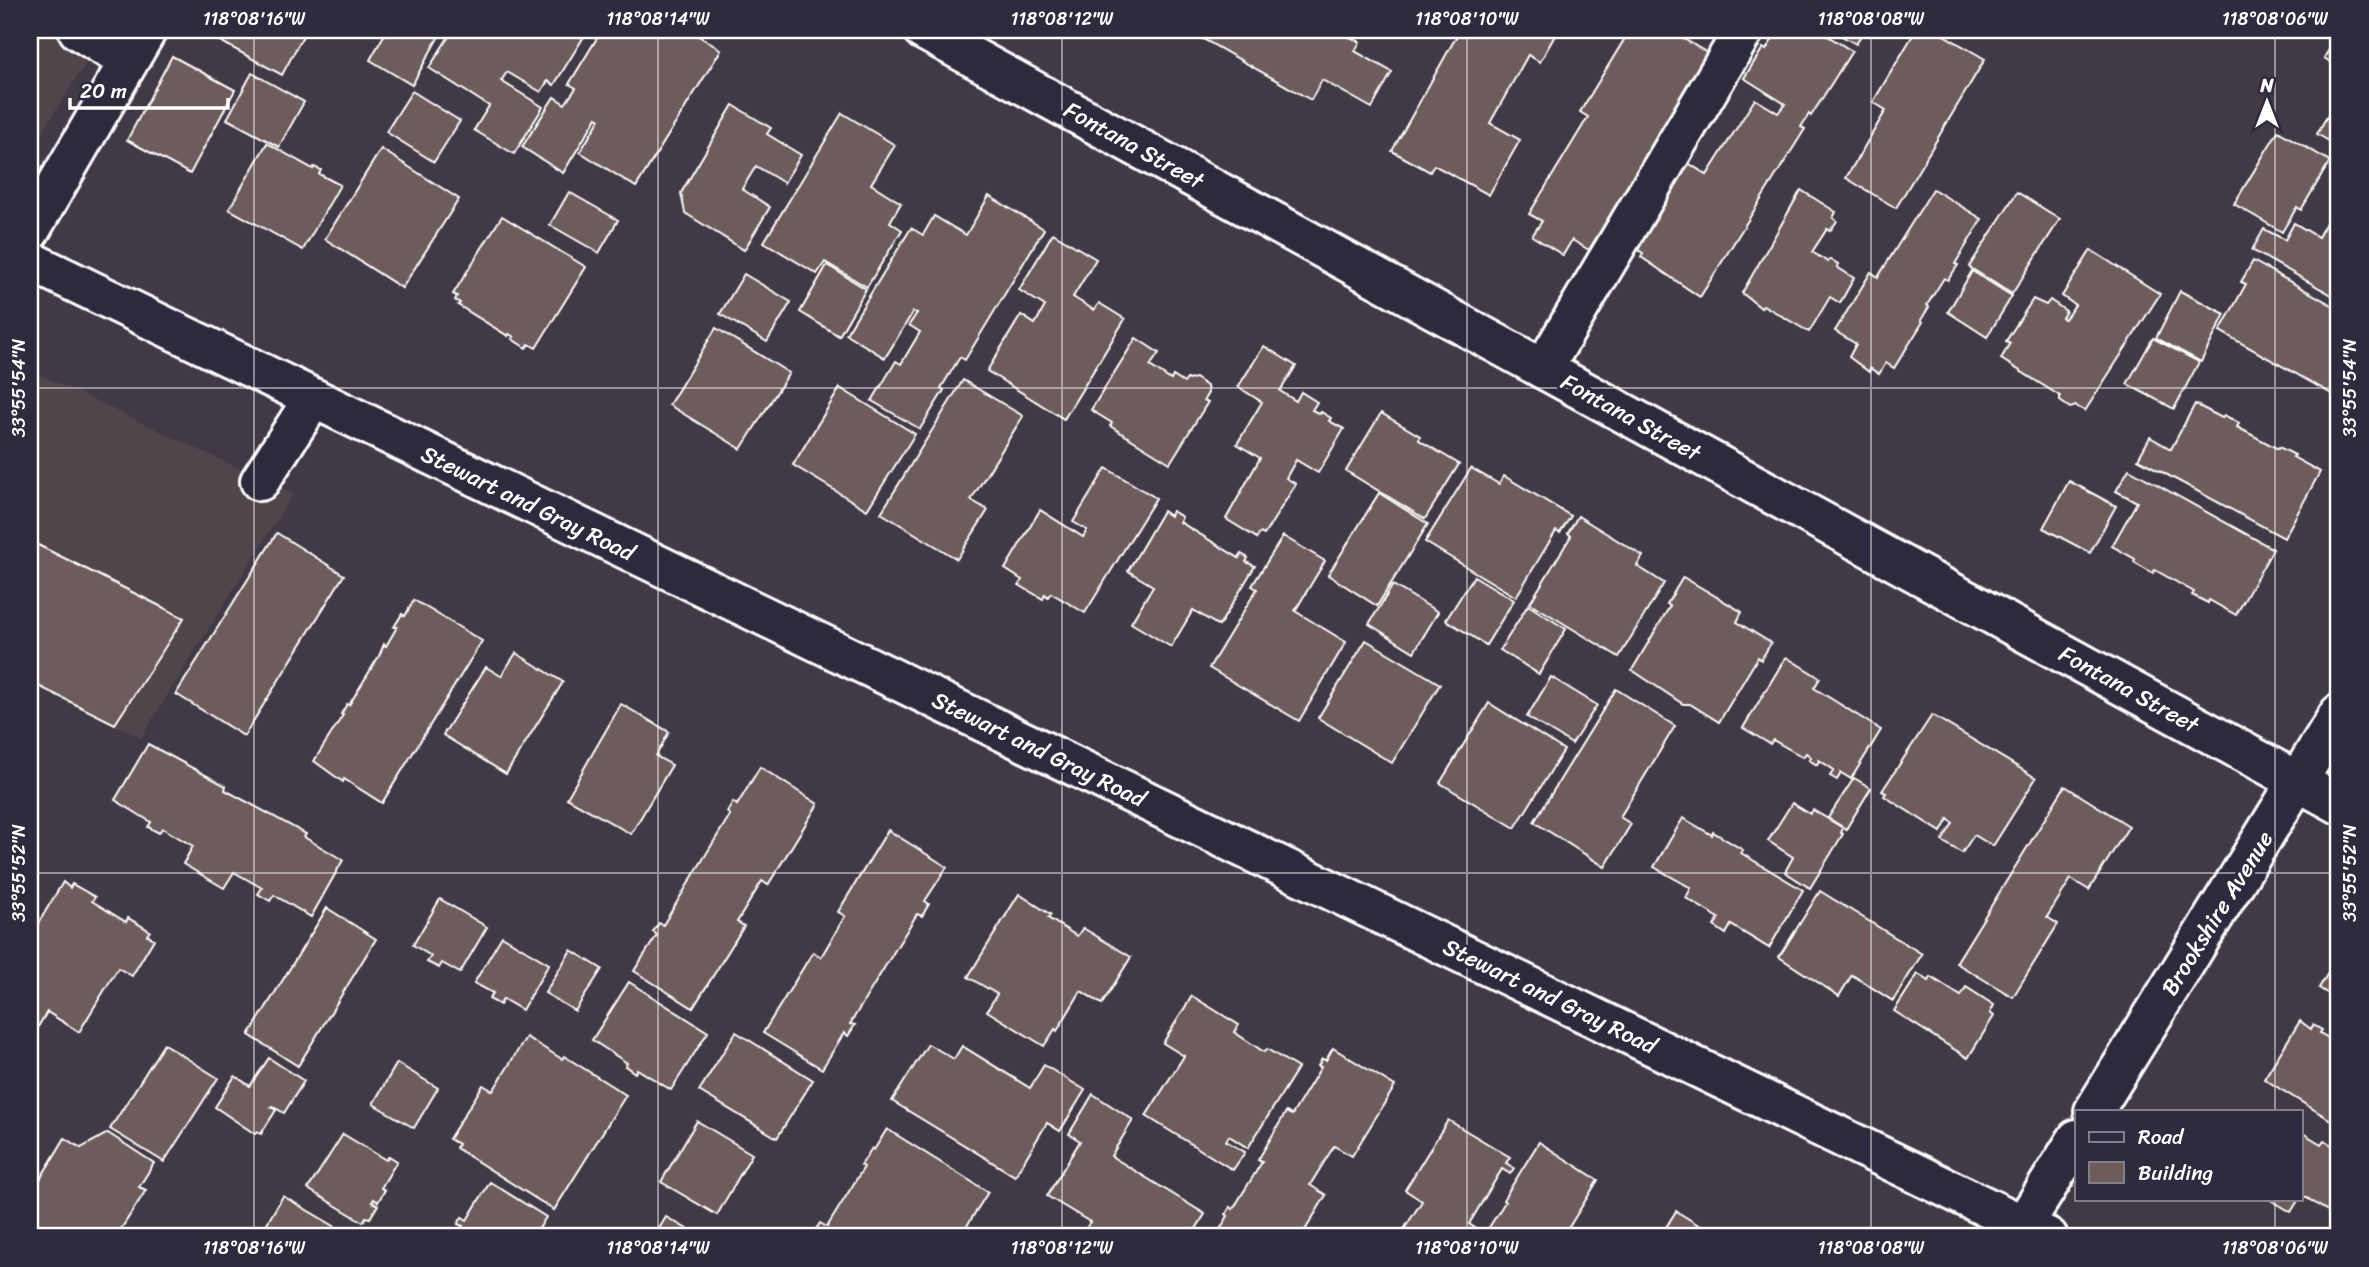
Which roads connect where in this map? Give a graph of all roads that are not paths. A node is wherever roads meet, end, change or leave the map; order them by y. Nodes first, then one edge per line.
1 (78, 30) edge
2 (923, 30) edge
3 (1744, 30) edge
4 (137, 45) edge
5 (30, 231) edge
6 (30, 261) edge
7 (1543, 369) junction
8 (313, 399) junction
9 (260, 481) dead end
10 (2339, 714) edge
11 (2298, 782) junction
12 (2339, 804) edge
13 (2095, 1110) edge
14 (2075, 1143) edge
15 (2029, 1233) edge

1 - 4 street
2 - 7 street, Fontana Street
3 - 7 street
4 - 5 street
6 - 8 street, Stewart and Gray Road
7 - 11 street, Fontana Street
8 - 9 street
8 - 15 street, Stewart and Gray Road
10 - 11 street, Brookshire Avenue
11 - 12 street, Fontana Street
11 - 13 street, Brookshire Avenue
14 - 15 street

